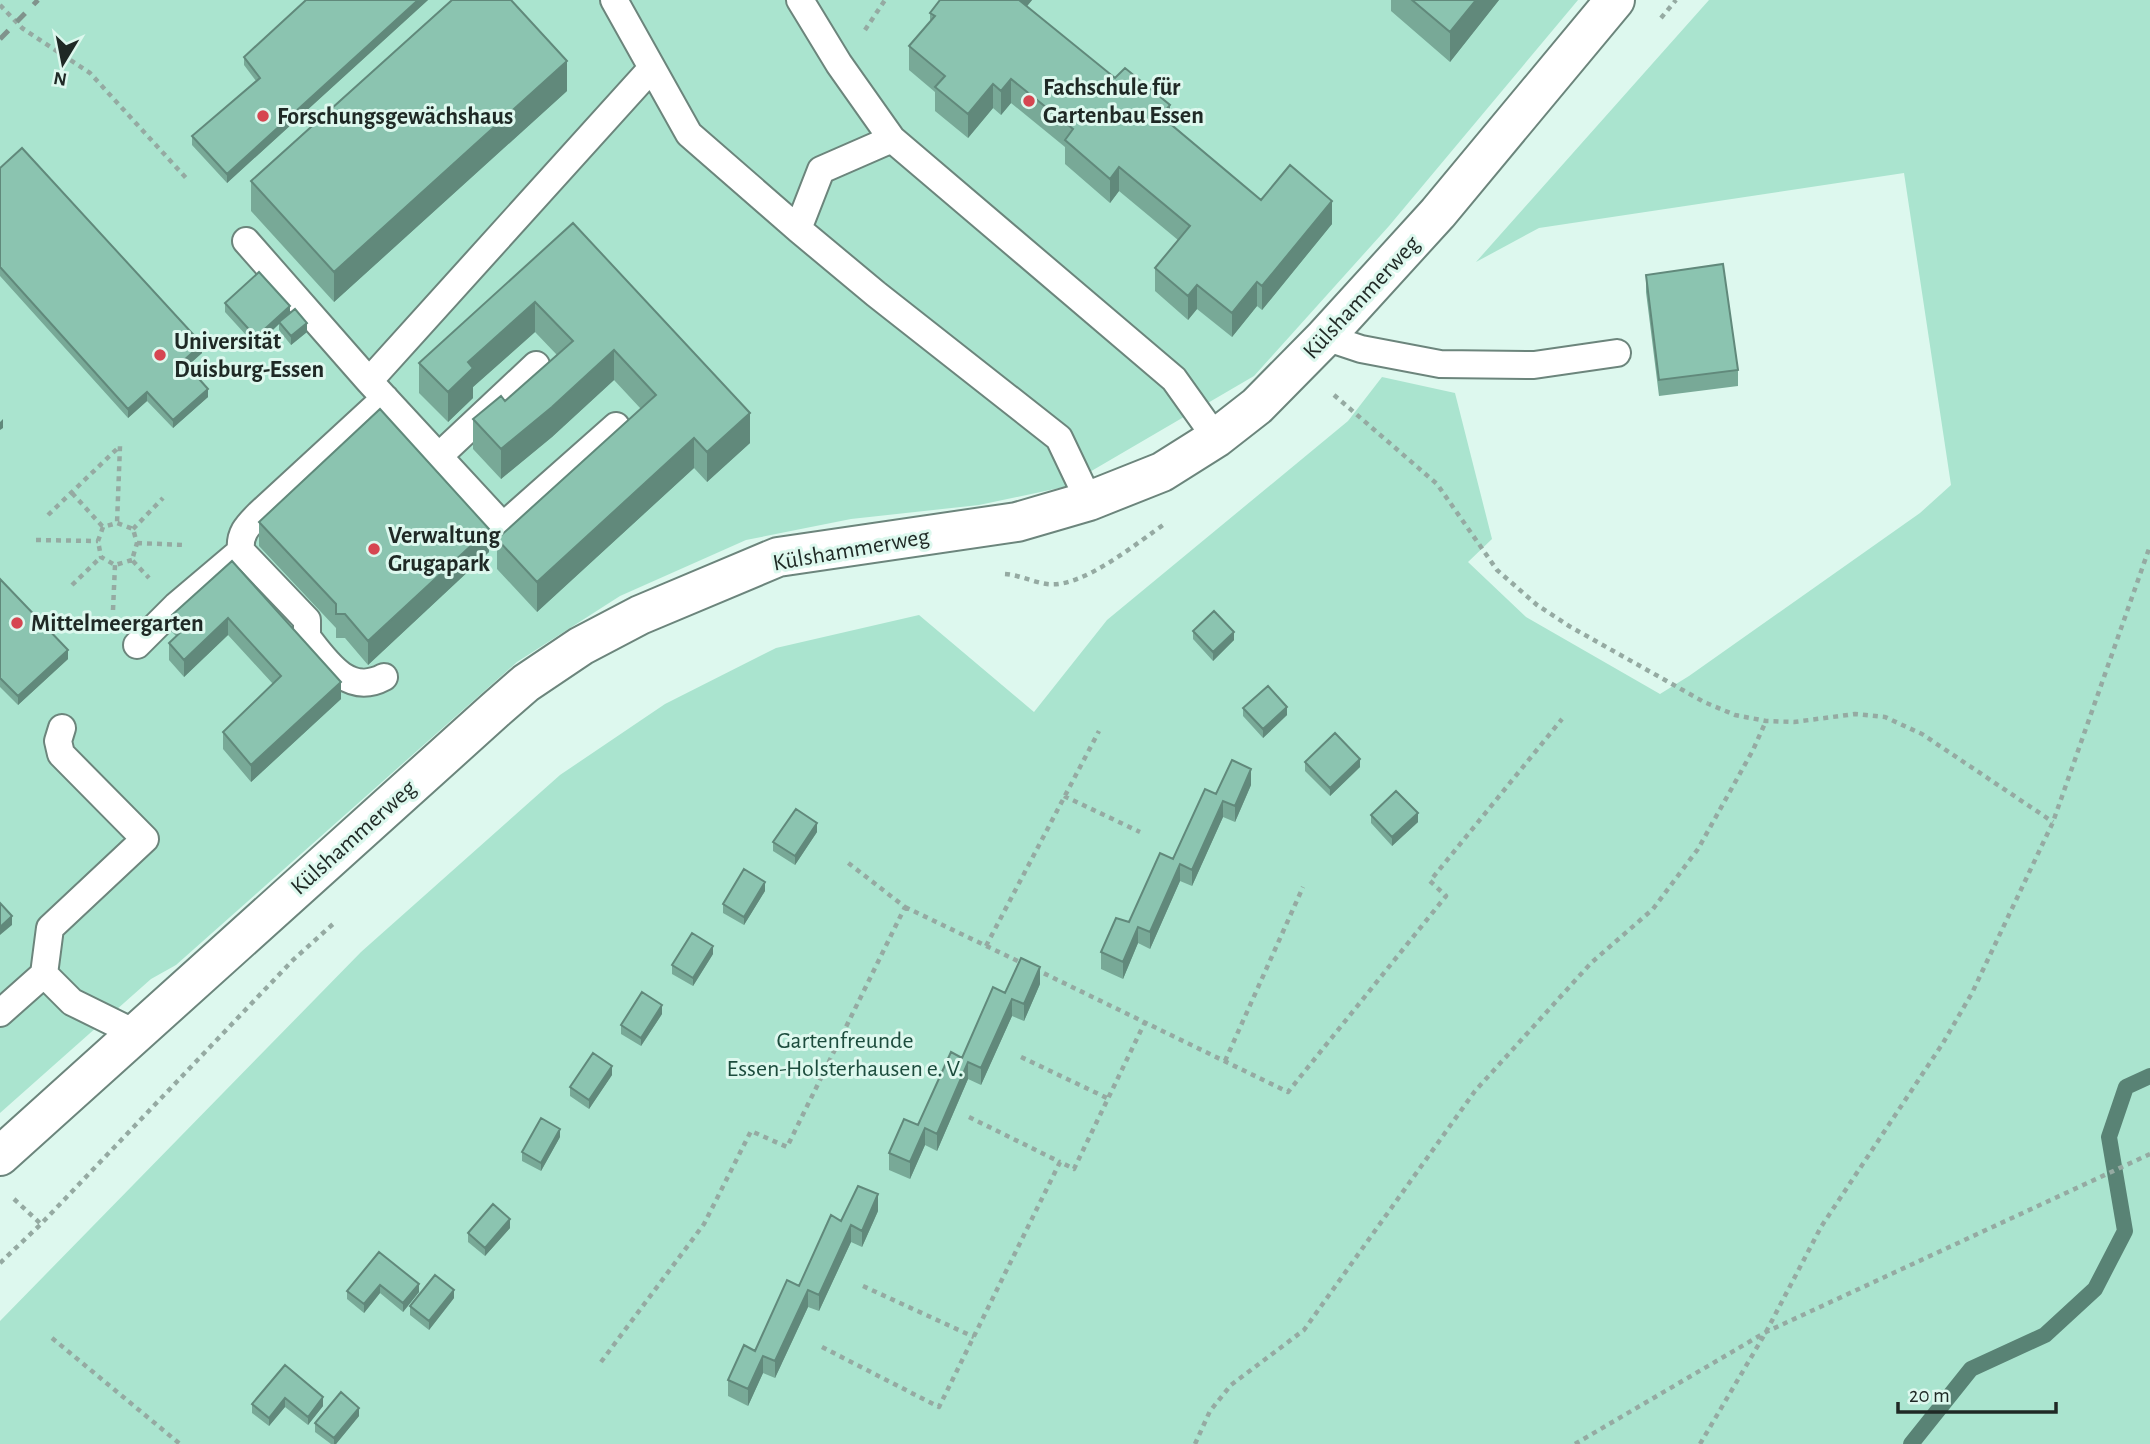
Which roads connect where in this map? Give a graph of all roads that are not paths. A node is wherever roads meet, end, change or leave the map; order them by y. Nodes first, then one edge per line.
1 (614, 0) edge
2 (800, 0) edge
3 (1615, 0) edge
4 (651, 69) junction
5 (892, 139) junction
6 (798, 229) junction
7 (246, 241) dead end
8 (1325, 337) junction
9 (1617, 353) dead end
10 (536, 365) dead end
11 (377, 390) junction
12 (616, 426) dead end
13 (1216, 438) junction
14 (438, 457) junction
15 (1089, 501) junction
16 (241, 551) junction
17 (137, 645) dead end
18 (384, 677) dead end
19 (62, 728) dead end
20 (44, 974) junction
21 (0, 1013) edge
22 (135, 1033) junction
23 (0, 1156) edge

1 - 4 lane
2 - 5 lane
3 - 8 street, Külshammerweg
4 - 6 lane
4 - 11 lane
5 - 6 lane
5 - 13 lane
6 - 15 lane
7 - 11 lane
8 - 9 lane
8 - 13 street, Külshammerweg
10 - 14 lane
11 - 14 lane
11 - 16 lane
12 - 14 lane
13 - 15 street, Külshammerweg
15 - 22 street, Külshammerweg
16 - 17 lane
16 - 18 lane
19 - 20 lane
20 - 21 lane
20 - 22 lane
22 - 23 street, Külshammerweg

